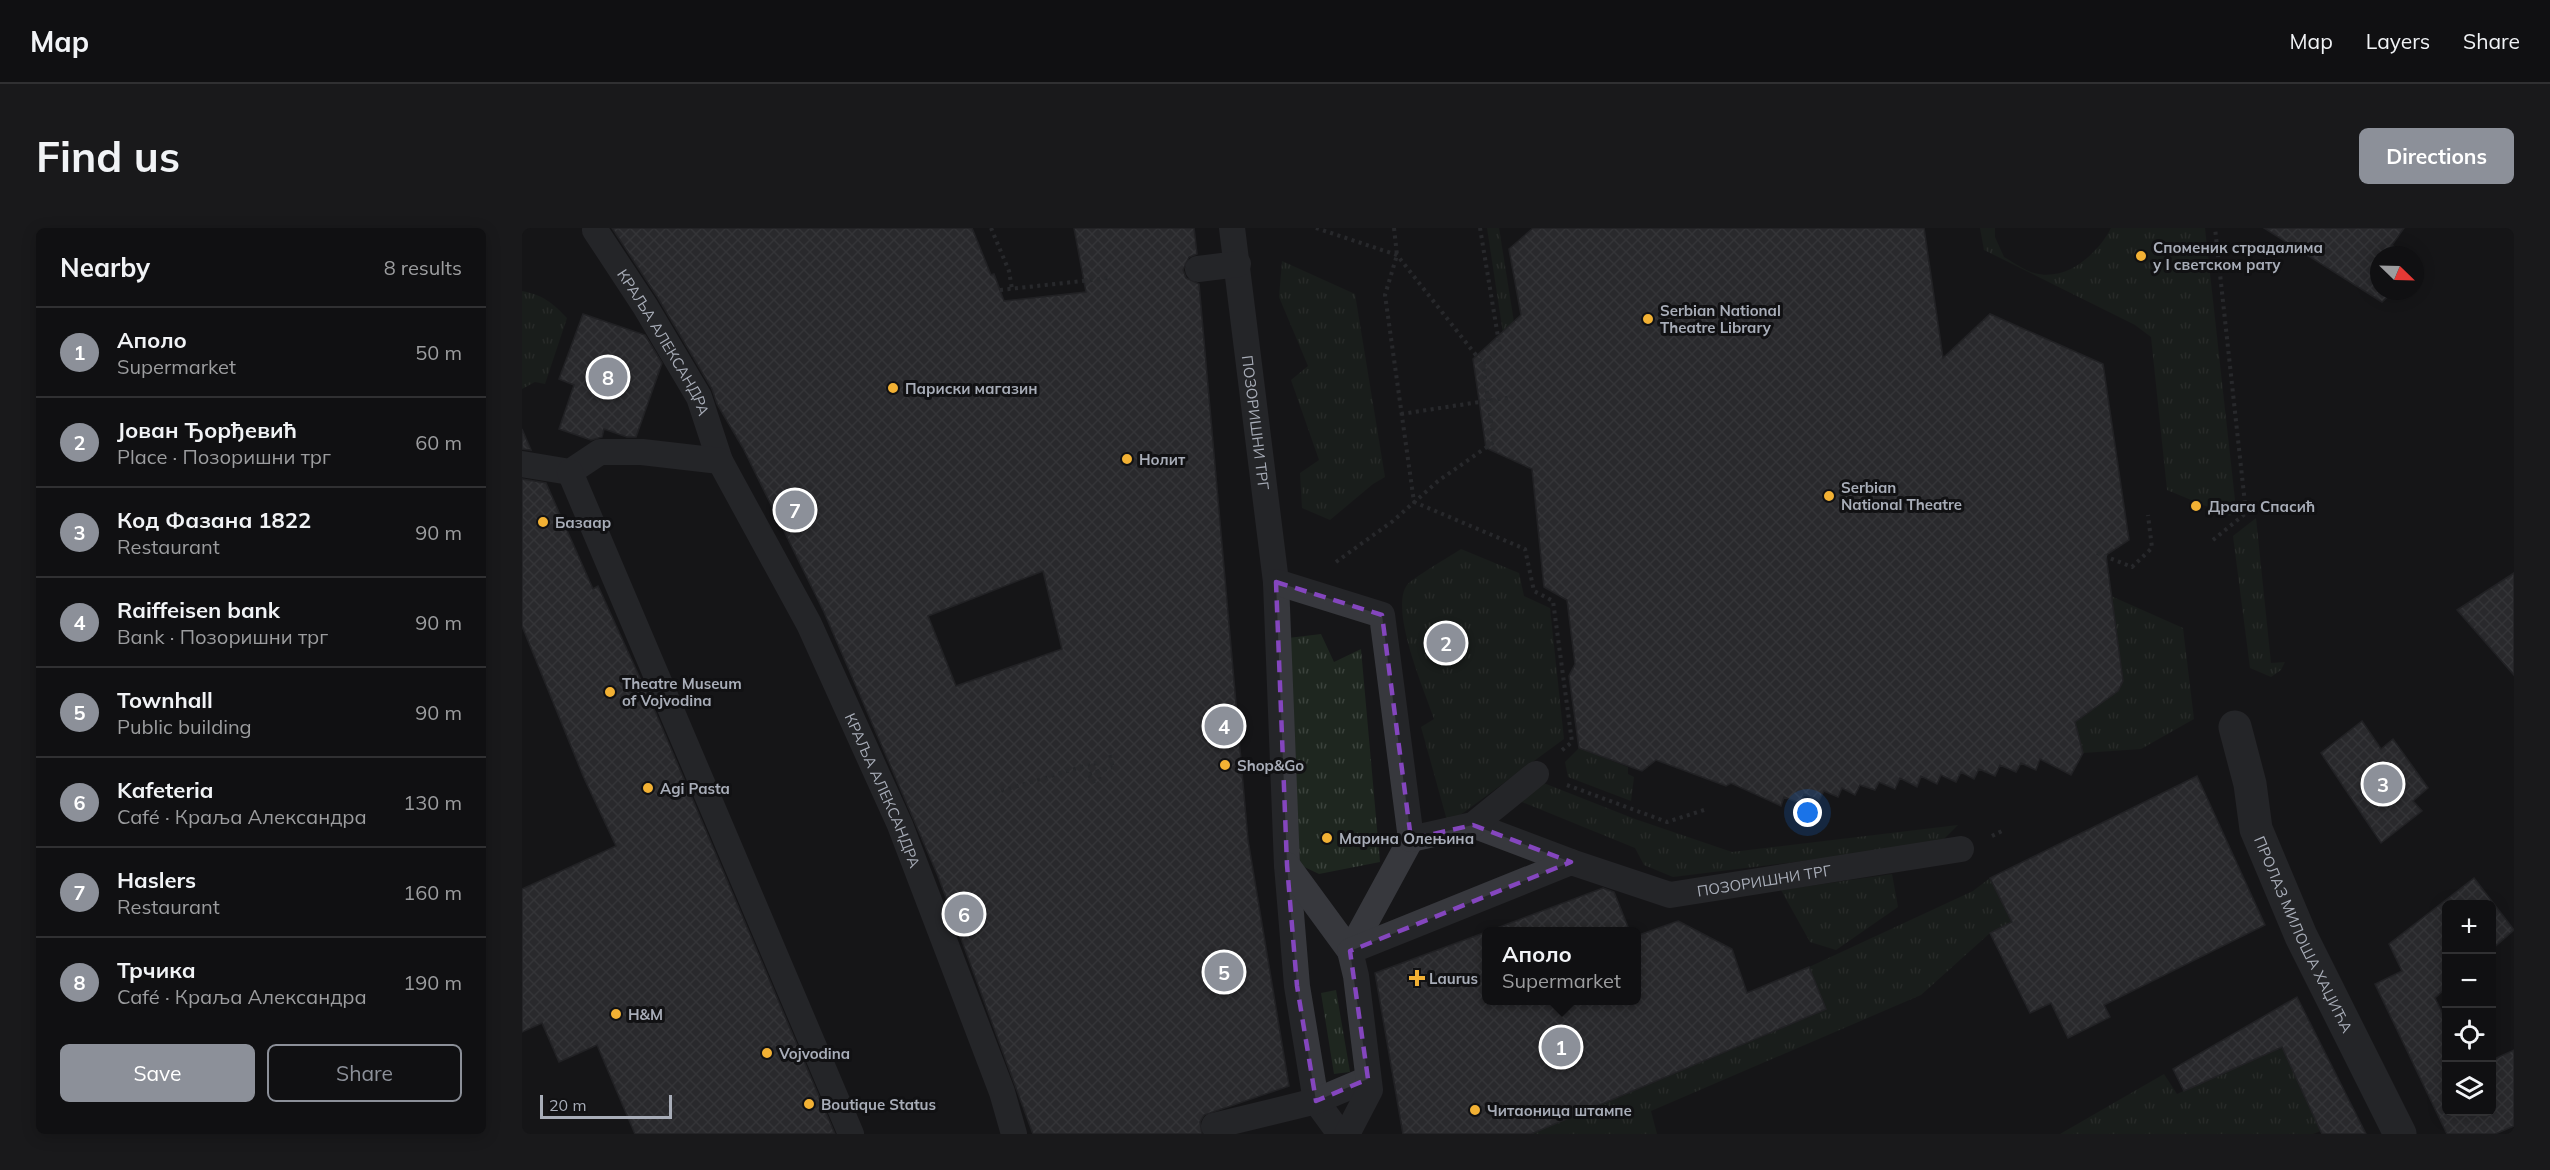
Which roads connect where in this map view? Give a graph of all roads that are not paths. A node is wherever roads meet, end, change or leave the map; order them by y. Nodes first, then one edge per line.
1 (1232, 228) edge
2 (595, 230) dead end
3 (1238, 264) junction
4 (1198, 268) dead end
5 (720, 461) junction
6 (522, 464) edge
7 (570, 472) junction
8 (1276, 582) junction
9 (2235, 728) dead end
10 (1536, 774) road end
11 (1473, 825) junction
12 (1411, 839) junction
13 (1961, 849) dead end
14 (1571, 862) junction
15 (1287, 865) junction
16 (1353, 964) junction
17 (1368, 1079) junction
18 (1316, 1101) junction
19 (1214, 1126) dead end
20 (851, 1134) edge
21 (1014, 1134) edge
22 (1340, 1134) edge
23 (1347, 1134) edge
24 (2400, 1134) edge

1 - 3 street, ПОЗОРИШНИ ТРГ
2 - 5 street, КРАЉА АЛЕКСАНДРА
3 - 4 street
3 - 8 street, ПОЗОРИШНИ ТРГ
5 - 7 street
5 - 21 street, КРАЉА АЛЕКСАНДРА
6 - 7 street
7 - 20 street
8 - 12 street
8 - 15 street, ПОЗОРИШНИ ТРГ
9 - 24 street, ПРОЛАЗ МИЛОША ХАЏИЋА
10 - 11 street
11 - 12 street
11 - 14 street, ПОЗОРИШНИ ТРГ
12 - 16 street
13 - 14 street, ПОЗОРИШНИ ТРГ
14 - 16 street
15 - 16 street
15 - 18 street, ПОЗОРИШНИ ТРГ
16 - 17 street
17 - 18 street
17 - 23 street
18 - 19 street
18 - 22 street

